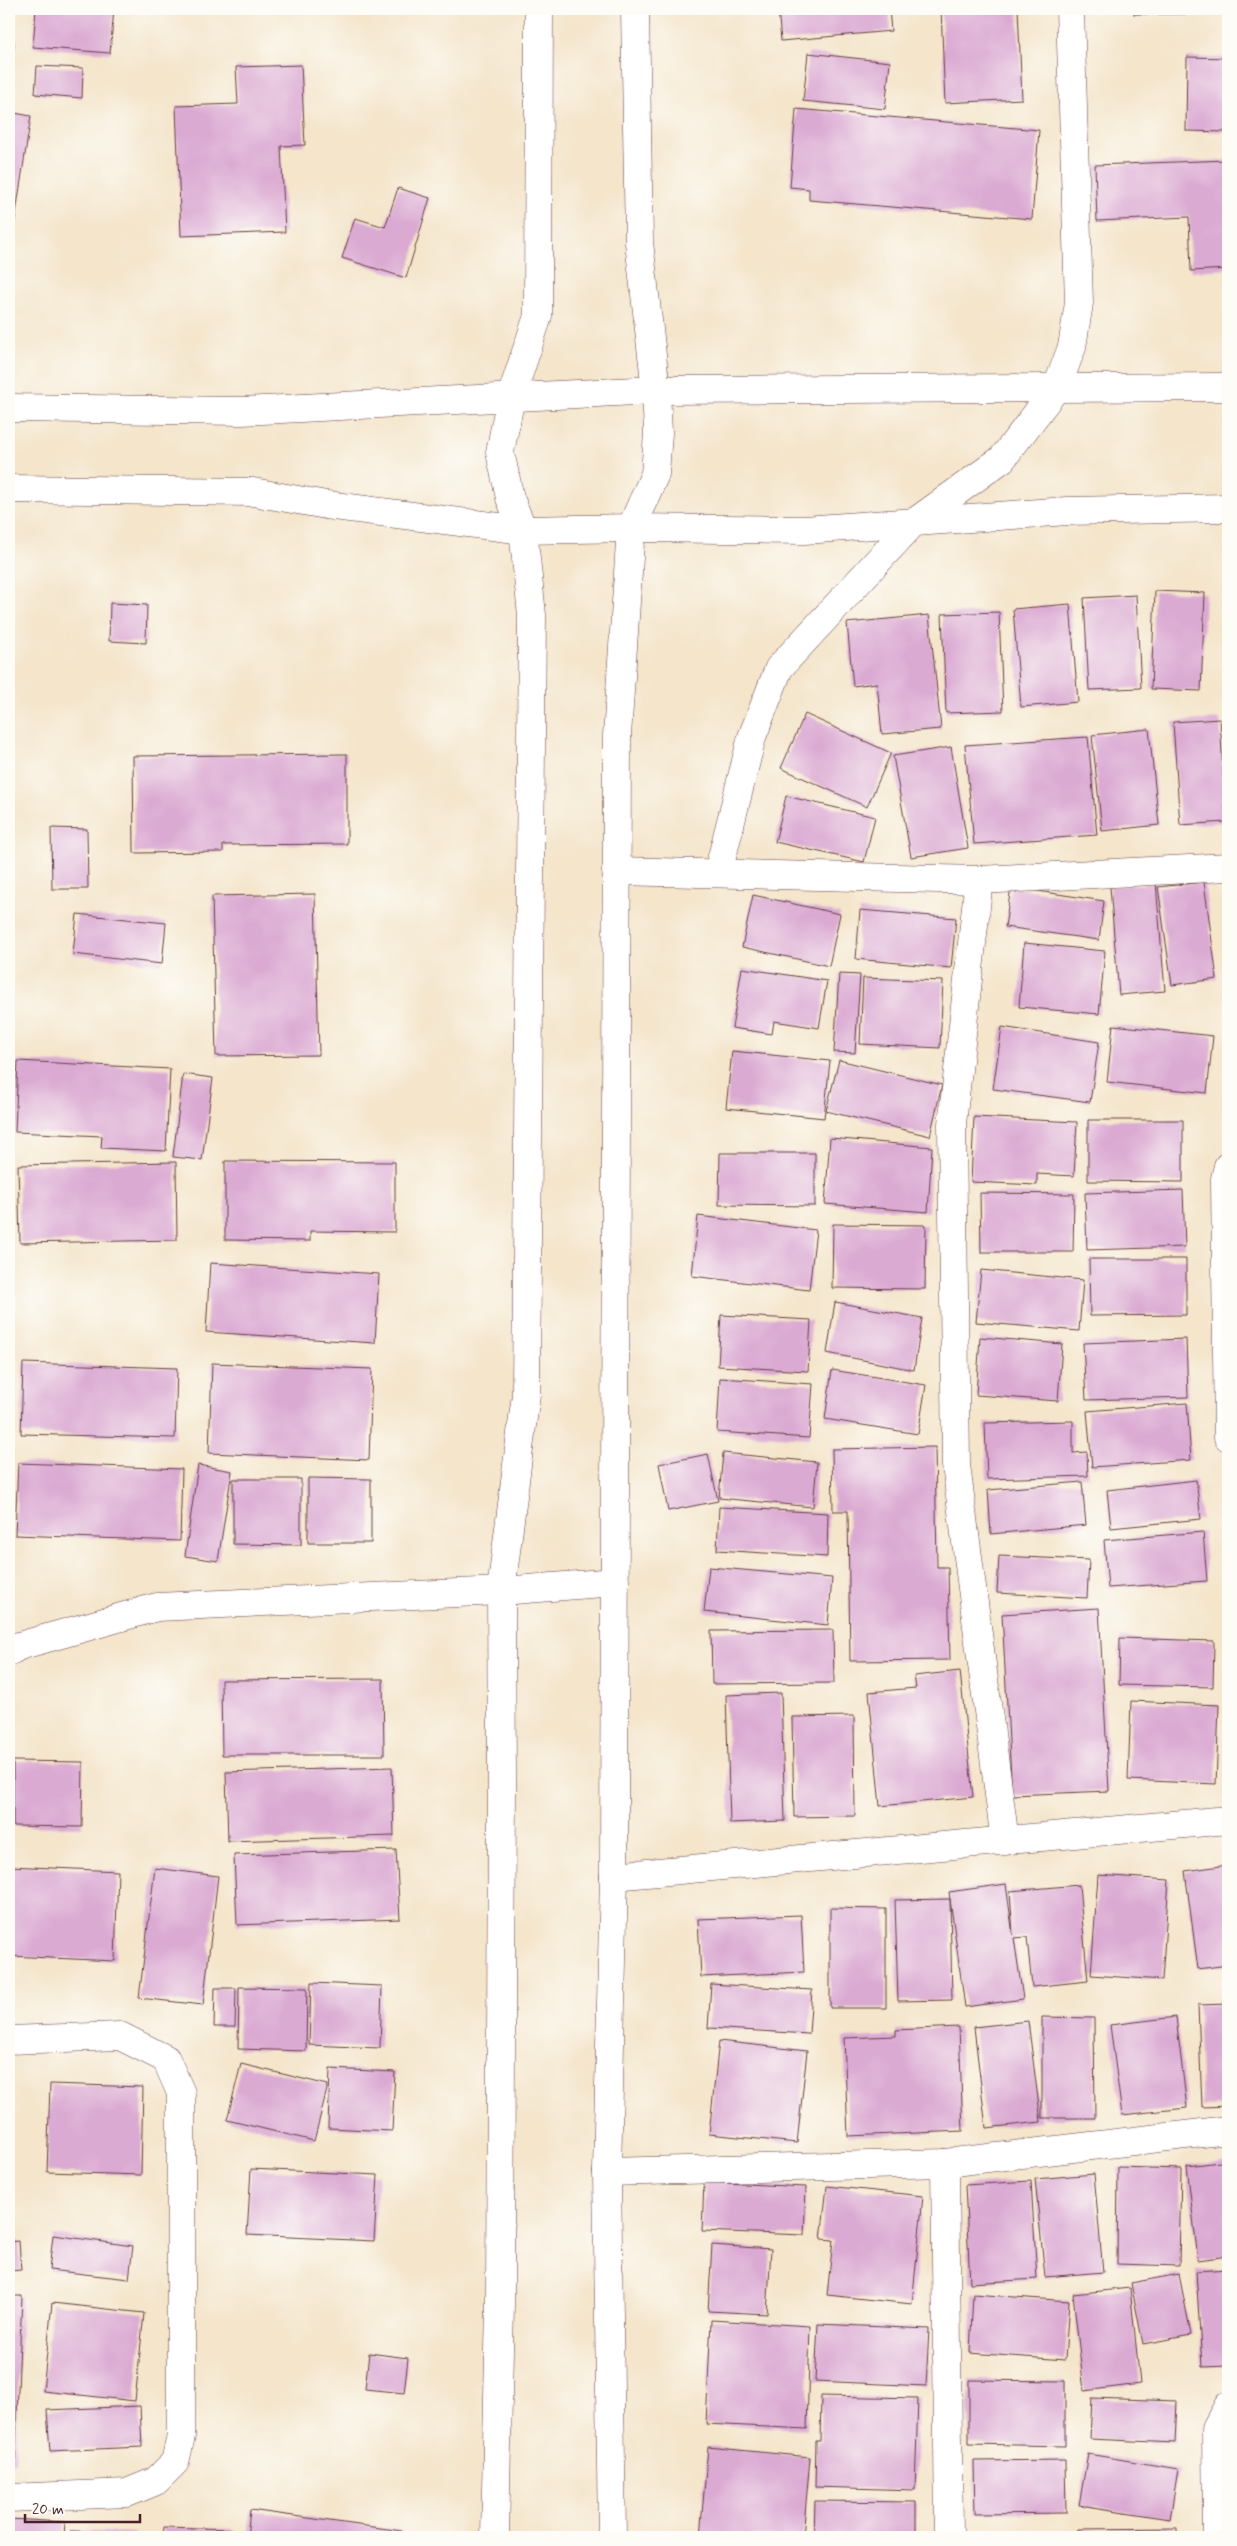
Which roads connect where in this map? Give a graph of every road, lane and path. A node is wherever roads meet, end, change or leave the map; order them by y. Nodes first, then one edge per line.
1 (539, 9) edge
2 (635, 9) edge
3 (1070, 9) edge
4 (1057, 387) junction
5 (1228, 387) edge
6 (656, 390) junction
7 (511, 397) junction
8 (9, 408) edge
9 (9, 489) edge
10 (1228, 508) edge
11 (912, 524) junction
12 (631, 528) junction
13 (523, 530) junction
14 (1228, 868) edge
15 (616, 871) junction
16 (718, 873) junction
17 (979, 880) junction
18 (1228, 1166) edge
19 (1228, 1437) edge
20 (616, 1582) junction
21 (501, 1590) junction
22 (9, 1652) edge
23 (1228, 1820) edge
24 (1005, 1841) junction
25 (614, 1876) junction
26 (9, 2040) edge
27 (1228, 2130) edge
28 (945, 2163) junction
29 (607, 2172) junction
30 (1228, 2406) edge
31 (9, 2498) edge
32 (495, 2537) edge
33 (612, 2537) edge
34 (948, 2537) edge
35 (1217, 2537) edge

1 - 7 street
2 - 6 street
3 - 4 street
4 - 5 street
4 - 6 street
4 - 11 street
6 - 7 street
6 - 12 street
7 - 8 street
7 - 13 street
9 - 13 street
10 - 11 street
11 - 12 street
11 - 16 street
12 - 13 street
12 - 15 street
13 - 21 street
14 - 17 street
15 - 16 street
15 - 20 street
16 - 17 street
17 - 24 street
18 - 19 street
20 - 21 street
20 - 25 street
21 - 22 street
21 - 32 street
23 - 24 street
24 - 25 street
25 - 29 street
26 - 31 street
27 - 28 street
28 - 29 street
28 - 34 street
29 - 33 street
30 - 35 street

